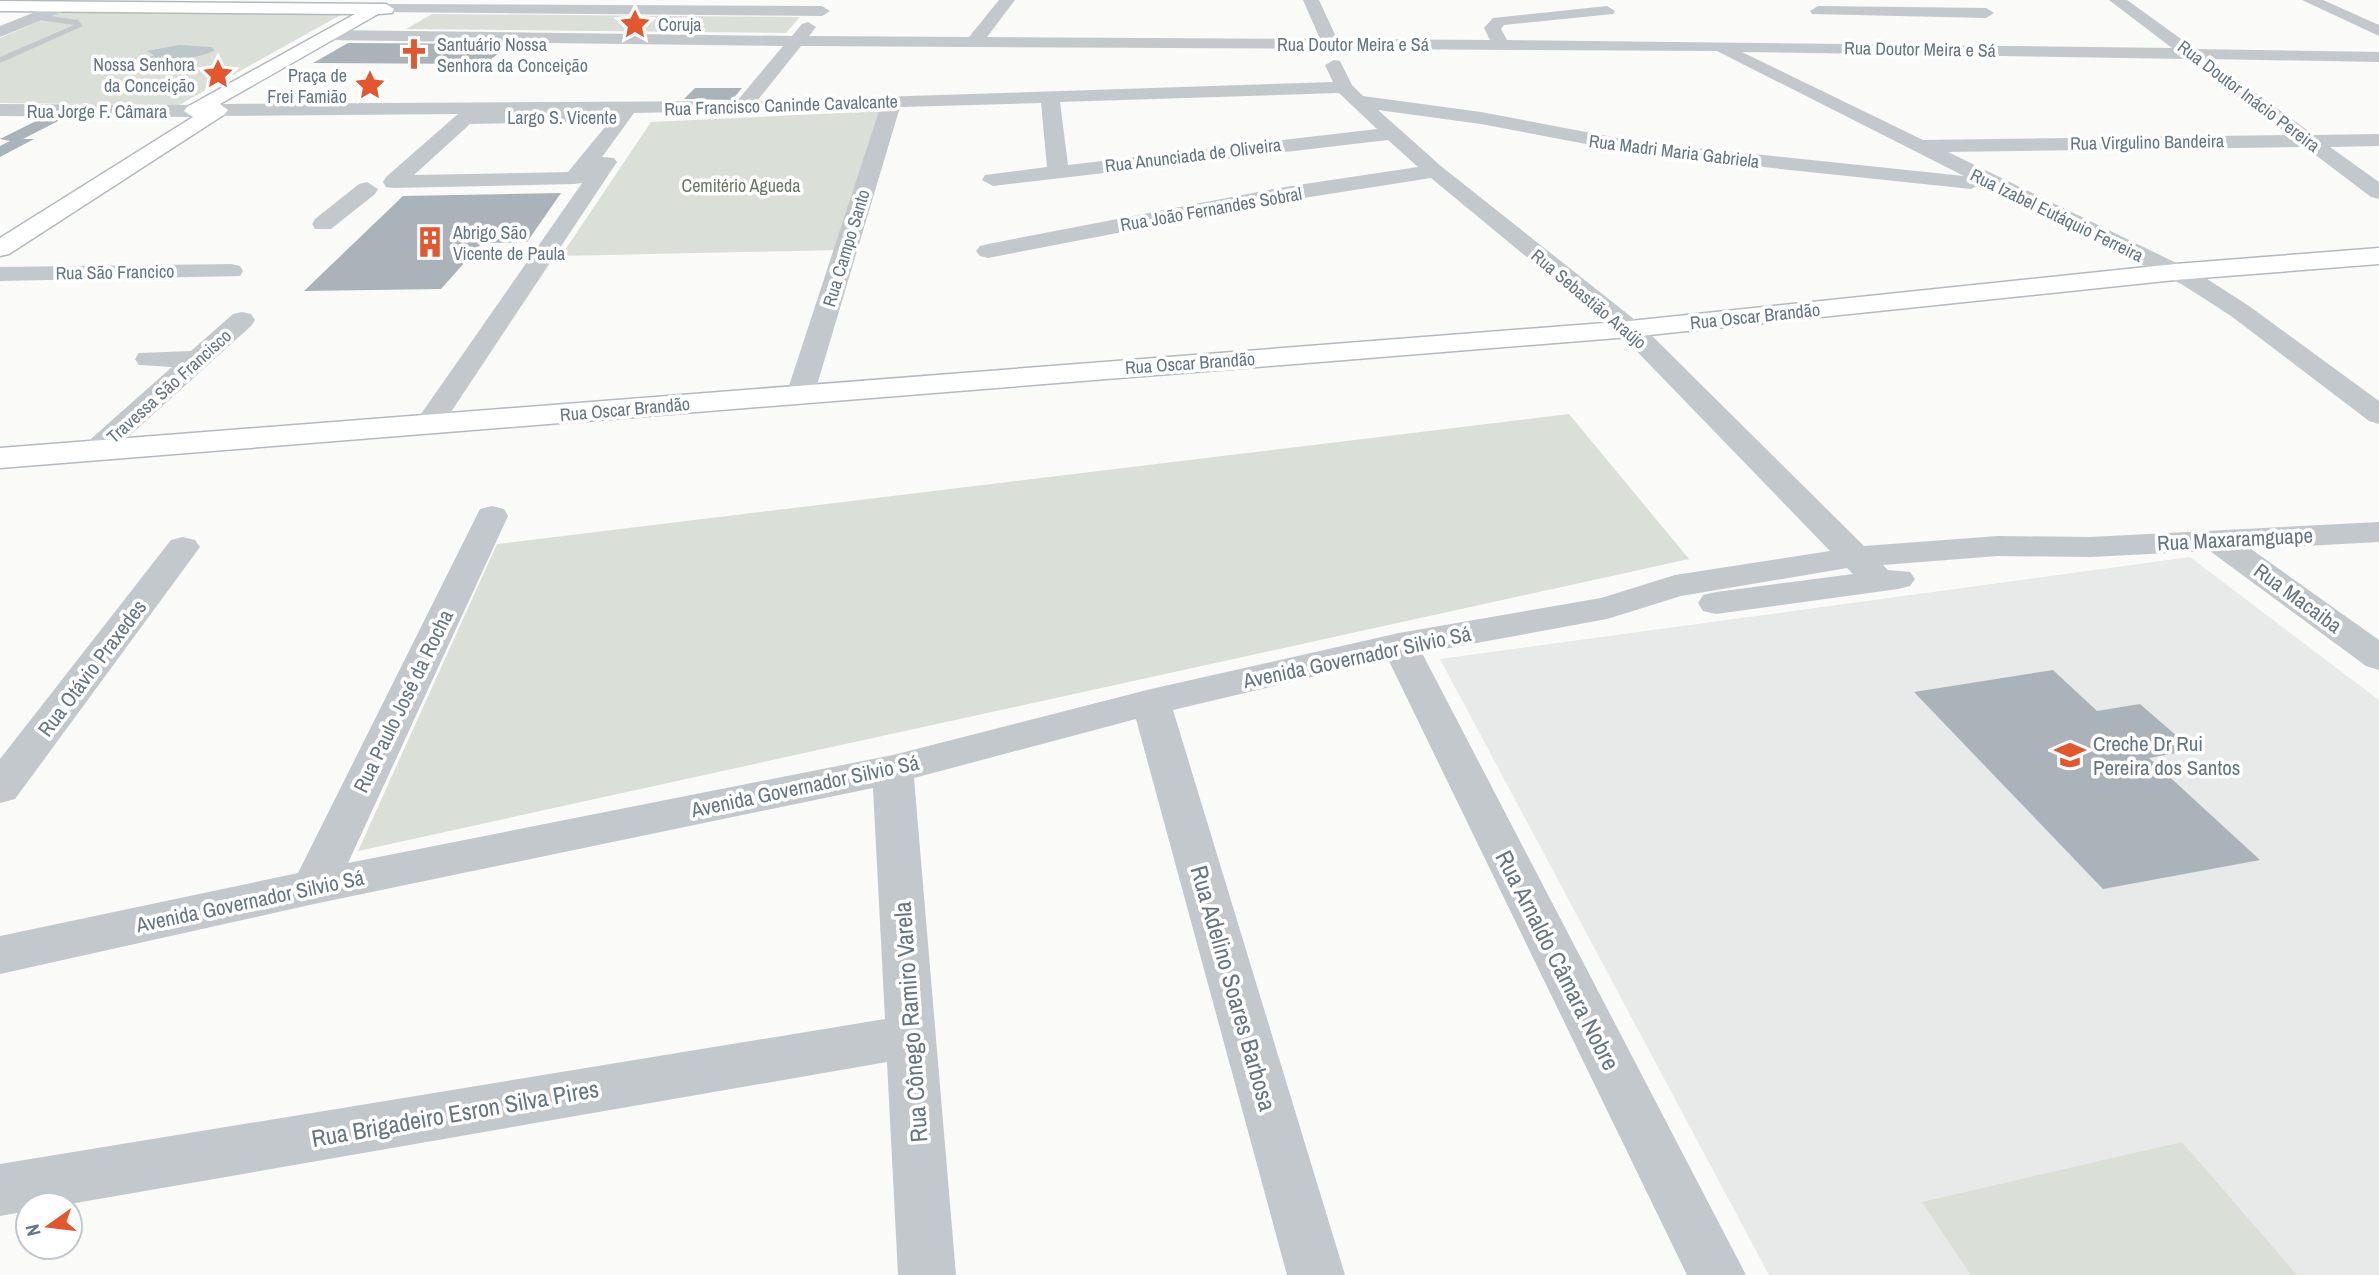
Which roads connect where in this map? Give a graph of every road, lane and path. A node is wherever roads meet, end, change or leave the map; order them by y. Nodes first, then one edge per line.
1 (408, 0) edge
2 (1007, 0) edge
3 (1311, 0) edge
4 (1588, 0) edge
5 (1967, 0) edge
6 (2117, 0) edge
7 (2310, 0) edge
8 (60, 4) edge
9 (826, 5) edge
10 (1812, 5) edge
11 (0, 6) edge
12 (378, 9) edge
13 (36, 17) junction
14 (1618, 18) junction
15 (0, 32) edge
16 (2379, 32) edge
17 (327, 34) junction
18 (2020, 36) dead end
19 (797, 41) junction
20 (975, 41) junction
21 (1331, 44) junction
22 (1501, 45) junction
23 (1664, 46) junction
24 (1716, 46) junction
25 (1869, 49) junction
26 (2043, 52) junction
27 (2195, 55) junction
28 (2379, 57) edge
29 (0, 60) edge
30 (1351, 94) junction
31 (1051, 95) junction
32 (892, 101) junction
33 (741, 107) junction
34 (644, 109) junction
35 (0, 110) edge
36 (218, 110) junction
37 (460, 110) junction
38 (194, 111) junction
39 (1393, 133) junction
40 (2379, 139) edge
41 (2308, 140) junction
42 (1915, 146) junction
43 (1435, 171) junction
44 (1058, 172) junction
45 (993, 180) dead end
46 (394, 182) joint
47 (590, 185) junction
48 (1993, 185) junction
49 (367, 189) junction
50 (2379, 192) edge
51 (323, 224) dead end
52 (0, 249) edge
53 (988, 251) dead end
54 (2379, 256) edge
55 (231, 271) dead end
56 (2175, 272) junction
57 (0, 274) edge
58 (242, 320) dead end
59 (1630, 329) junction
60 (149, 359) dead end
61 (198, 359) junction
62 (800, 395) junction
63 (2379, 415) edge
64 (429, 424) junction
65 (95, 451) junction
66 (0, 458) edge
67 (492, 516) dead end
68 (2379, 532) edge
69 (2216, 539) junction
70 (183, 547) dead end
71 (1867, 569) junction
72 (1399, 645) junction
73 (2379, 658) edge
74 (1152, 702) junction
75 (892, 769) junction
76 (0, 788) edge
77 (314, 887) junction
78 (0, 955) edge
79 (911, 1036) junction
80 (0, 1190) edge
81 (927, 1275) edge
82 (1316, 1275) edge
83 (1717, 1275) edge

1 - 12 street
2 - 20 street
3 - 21 street, Rua Sebastião Araújo
4 - 14 street
5 - 10 street
6 - 27 street, Rua Doutor Inácio Pereira
7 - 16 street
8 - 11 street
8 - 12 street
8 - 13 street
9 - 12 street
9 - 19 street
10 - 25 street
12 - 17 street
13 - 15 street
13 - 29 lane
14 - 22 street
14 - 23 street
17 - 19 street, Rua Doutor Meira e Sá
17 - 38 street
18 - 26 street
19 - 20 street, Rua Doutor Meira e Sá
19 - 33 street
20 - 21 street, Rua Doutor Meira e Sá
21 - 22 street, Rua Doutor Meira e Sá
21 - 30 street, Rua Sebastião Araújo
22 - 23 street, Rua Doutor Meira e Sá
23 - 24 street, Rua Doutor Meira e Sá
24 - 25 street, Rua Doutor Meira e Sá
24 - 42 street, Rua Izabel Eutáquio Ferreira
25 - 26 street, Rua Doutor Meira e Sá
26 - 27 street, Rua Doutor Meira e Sá
27 - 28 street, Rua Doutor Meira e Sá
27 - 41 street, Rua Doutor Inácio Pereira
30 - 31 street, Rua Francisco Caninde Cavalcante
30 - 39 street, Rua Sebastião Araújo
30 - 48 street, Rua Madri Maria Gabriela
31 - 32 street, Rua Francisco Caninde Cavalcante
31 - 44 street
32 - 33 street, Rua Francisco Caninde Cavalcante
32 - 62 street, Rua Campo Santo
33 - 34 street, Rua Francisco Caninde Cavalcante
34 - 37 street, Rua Francisco Caninde Cavalcante
34 - 47 street
35 - 38 street, Rua Jorge F. Câmara
36 - 37 street, Rua Francisco Caninde Cavalcante
36 - 38 street
36 - 52 street
37 - 49 street
39 - 43 street, Rua Sebastião Araújo
39 - 44 street, Rua Anunciada de Oliveira
40 - 41 street, Rua Virgulino Bandeira
41 - 42 street, Rua Virgulino Bandeira
41 - 50 street, Rua Doutor Inácio Pereira
42 - 48 street, Rua Izabel Eutáquio Ferreira
43 - 53 street, Rua João Fernandes Sobral
43 - 59 street, Rua Sebastião Araújo
44 - 45 street, Rua Anunciada de Oliveira
46 - 46 street, Largo S. Vicente
47 - 49 street
47 - 64 street
48 - 56 street, Rua Izabel Eutáquio Ferreira
49 - 51 street
54 - 56 street, Rua Oscar Brandão
55 - 57 street, Rua São Francico
56 - 59 street, Rua Oscar Brandão
56 - 63 street, Rua Izabel Eutáquio Ferreira
58 - 61 street, Travessa São Francisco
59 - 62 street, Rua Oscar Brandão
59 - 71 street, Rua Sebastião Araújo
60 - 61 street
61 - 65 street, Travessa São Francisco
62 - 64 street, Rua Oscar Brandão
64 - 65 street, Rua Oscar Brandão
65 - 66 street, Rua Oscar Brandão
67 - 77 street, Rua Paulo José da Rocha
68 - 69 street, Rua Maxaramguape
69 - 71 street, Rua Maxaramguape
69 - 73 street, Rua Macaiba
70 - 76 street, Rua Otávio Praxedes
71 - 72 street, Avenida Governador Silvio Sá
72 - 74 street, Avenida Governador Silvio Sá
72 - 83 street, Rua Arnaldo Câmara Nobre
74 - 75 street, Avenida Governador Silvio Sá
74 - 82 street, Rua Adelino Soares Barbosa
75 - 77 street, Avenida Governador Silvio Sá
75 - 79 street, Rua Cônego Ramiro Varela
77 - 78 street, Avenida Governador Silvio Sá
79 - 80 street, Rua Brigadeiro Esron Silva Pires
79 - 81 street, Rua Cônego Ramiro Varela

